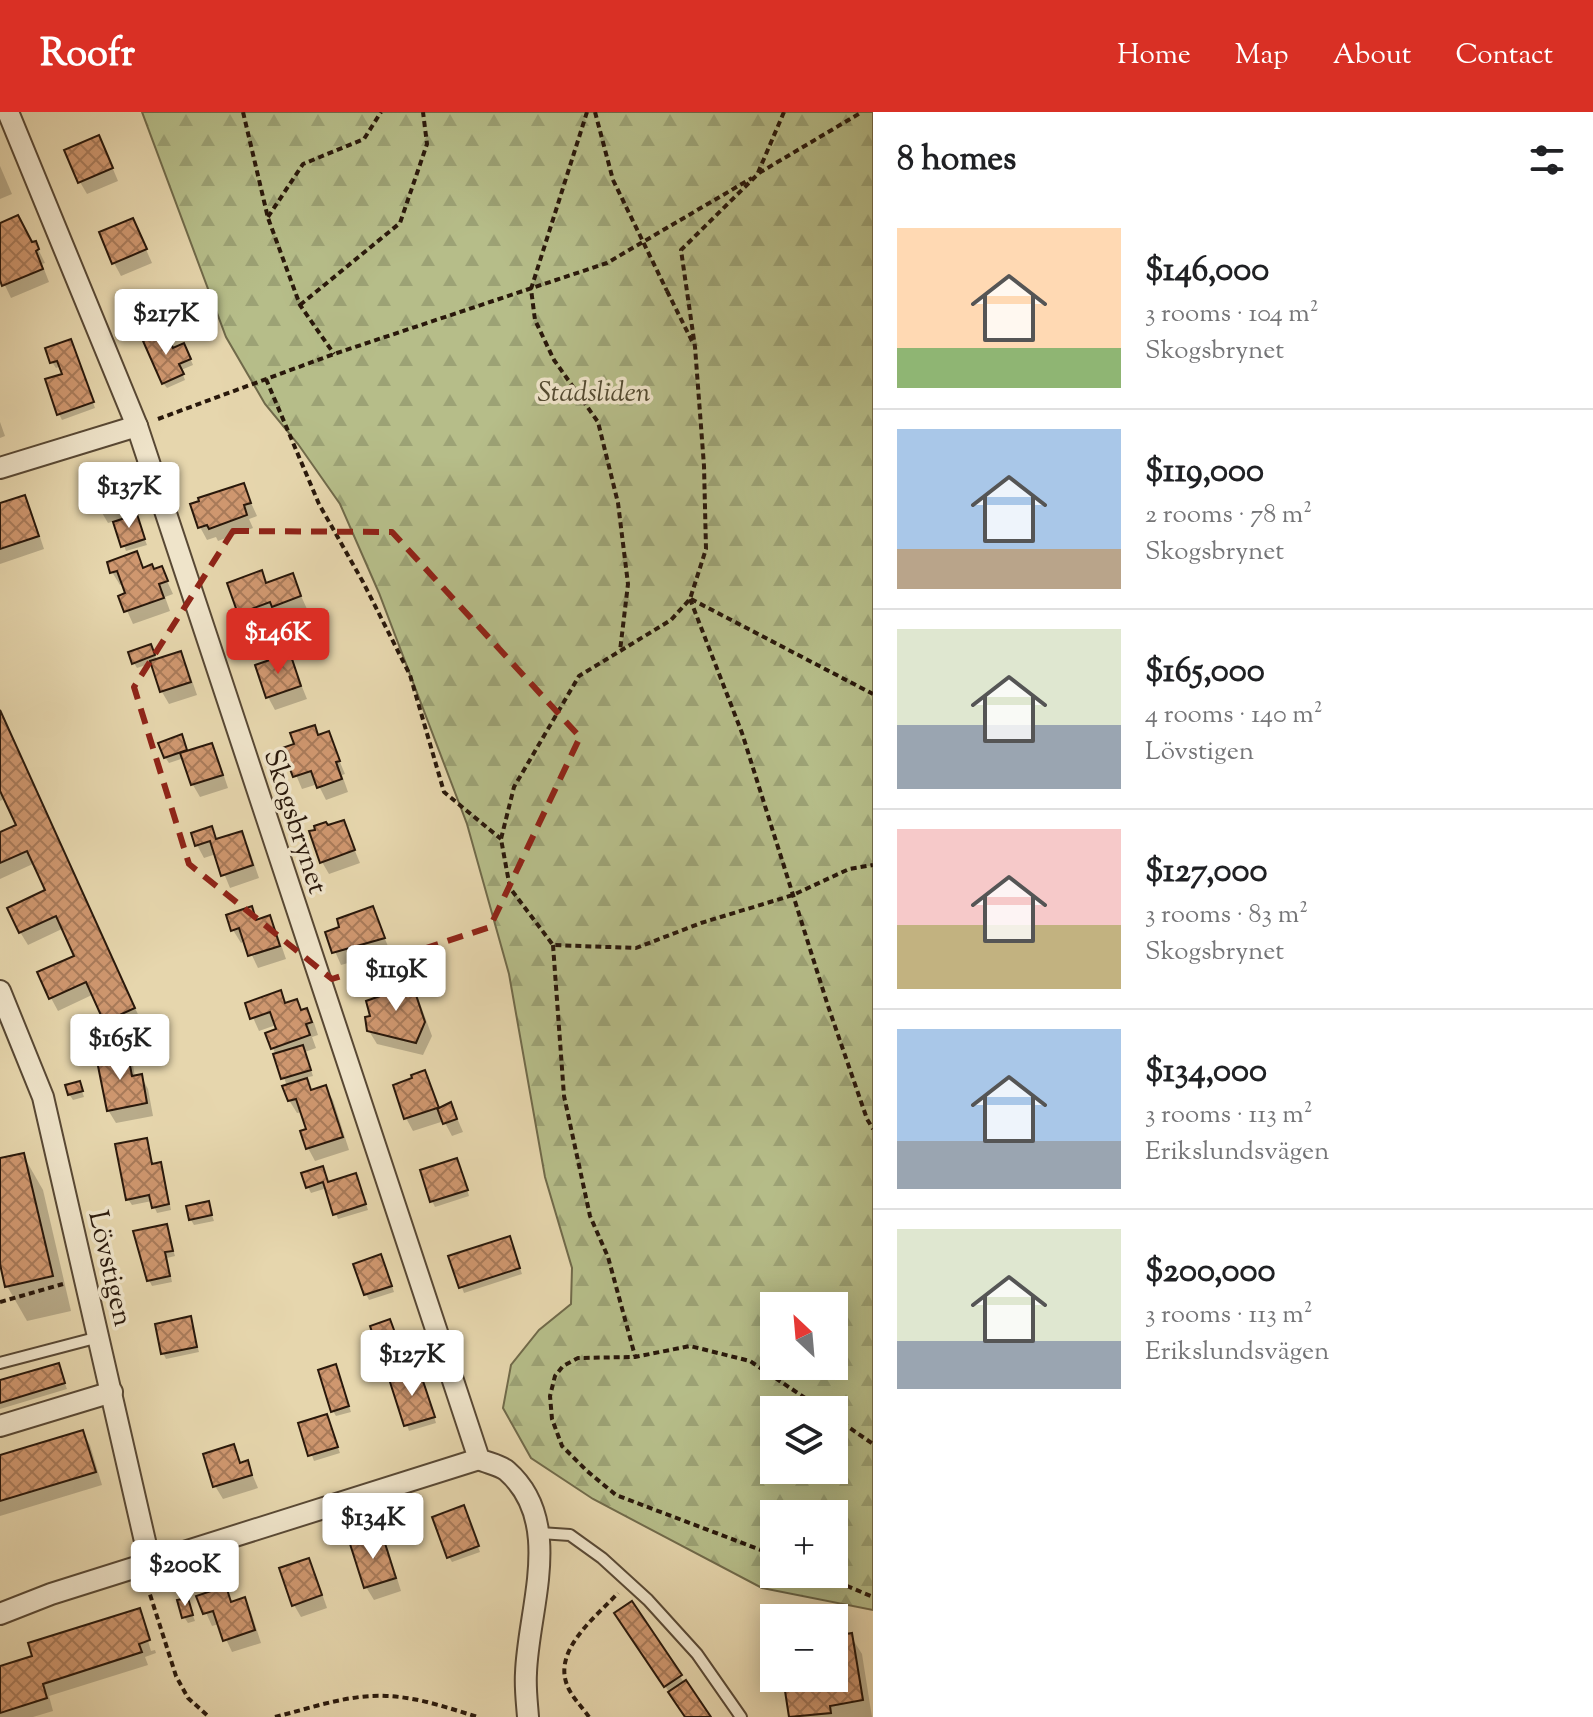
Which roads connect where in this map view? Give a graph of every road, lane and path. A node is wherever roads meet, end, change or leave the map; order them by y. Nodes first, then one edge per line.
1 (8, 112) edge
2 (243, 112) edge
3 (381, 112) edge
4 (423, 112) edge
5 (587, 112) edge
6 (595, 112) edge
7 (784, 112) edge
8 (862, 112) edge
9 (757, 175) junction
10 (268, 218) junction
11 (531, 289) junction
12 (300, 305) junction
13 (695, 347) junction
14 (334, 354) junction
15 (266, 379) junction
16 (137, 426) junction
17 (0, 468) edge
18 (690, 599) junction
19 (620, 651) junction
20 (873, 694) edge
21 (501, 839) junction
22 (873, 865) edge
23 (793, 895) junction
24 (553, 945) junction
25 (0, 991) edge
26 (873, 1129) edge
27 (85, 1277) junction
28 (0, 1302) edge
29 (99, 1337) junction
30 (635, 1357) junction
31 (0, 1363) edge
32 (112, 1392) junction
33 (802, 1396) edge
34 (0, 1426) edge
35 (848, 1427) edge
36 (873, 1444) edge
37 (479, 1459) junction
38 (540, 1533) junction
39 (760, 1550) edge
40 (150, 1563) junction
41 (628, 1582) junction
42 (848, 1586) edge
43 (873, 1597) edge
44 (0, 1614) edge
45 (209, 1717) edge
46 (275, 1717) edge
47 (478, 1717) edge
48 (528, 1717) edge
49 (589, 1717) edge
50 (741, 1717) edge

1 - 16 street, Skogsbrynet
2 - 10 path
3 - 10 path
4 - 12 path
5 - 11 path
6 - 13 path, bridge
7 - 9 path
8 - 9 path
9 - 11 path
9 - 13 path
10 - 12 path
11 - 14 path
11 - 19 path
12 - 14 path
13 - 18 path
14 - 15 path
15 - 16 path
15 - 21 path
16 - 17 street
16 - 37 street, Skogsbrynet
18 - 19 path
18 - 20 path
18 - 23 path
19 - 21 path
21 - 24 path
22 - 23 path
23 - 24 path
23 - 26 path
24 - 30 path
25 - 27 street, Lövstigen
27 - 28 path
27 - 29 street, Lövstigen
29 - 31 lane
29 - 32 street, Lövstigen
30 - 33 path
30 - 39 path
32 - 34 street
32 - 40 street, Lövstigen
35 - 36 path
37 - 38 street
37 - 40 street
38 - 41 lane
38 - 48 street
40 - 44 street
40 - 45 path
41 - 49 path
41 - 50 lane
42 - 43 path
46 - 47 path

